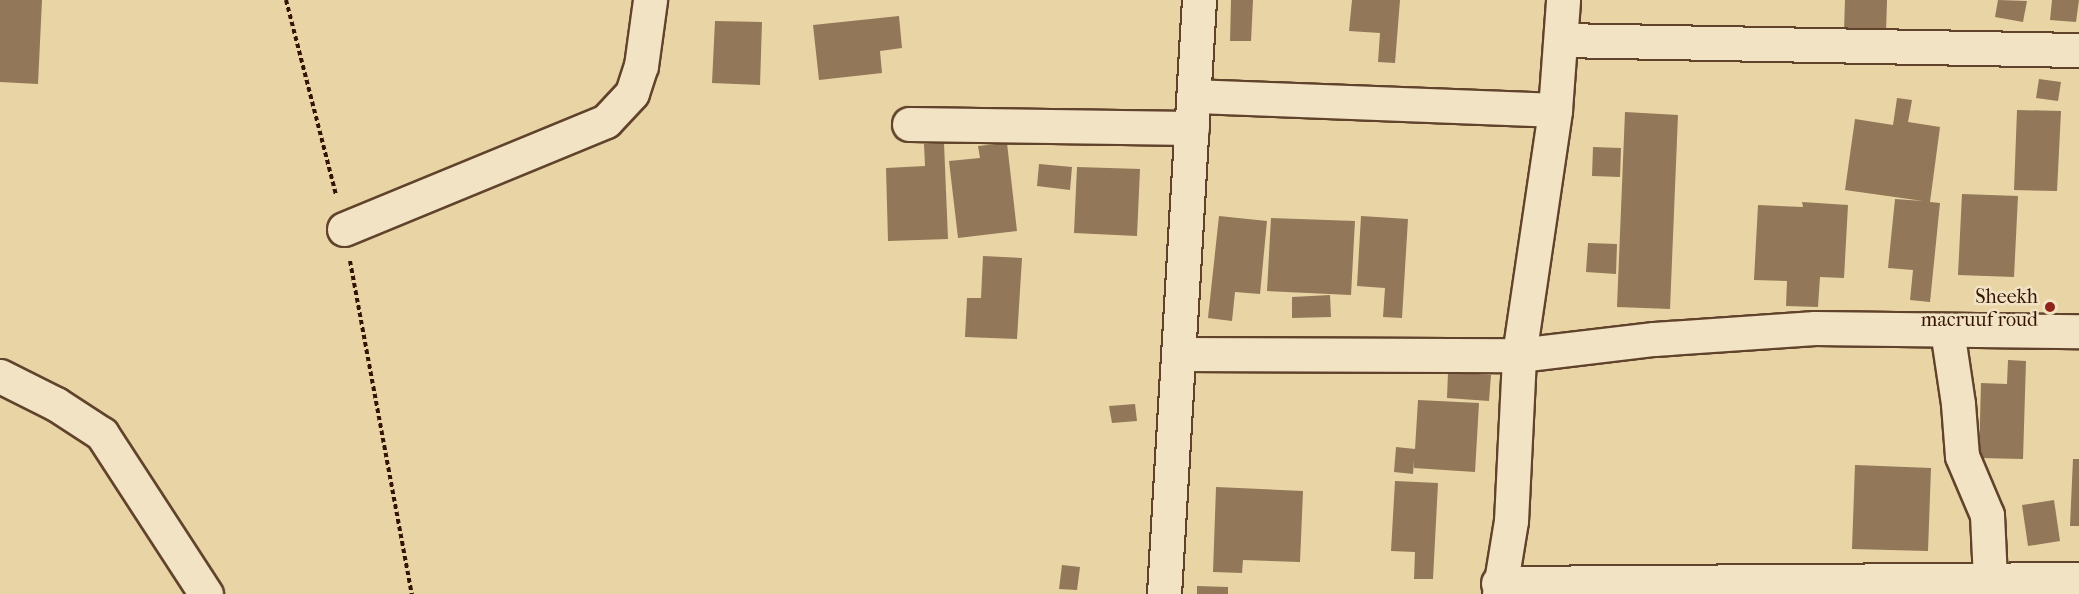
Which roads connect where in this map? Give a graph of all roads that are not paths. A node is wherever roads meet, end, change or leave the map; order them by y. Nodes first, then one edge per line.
1 (650, 0) edge
2 (1199, 0) edge
3 (1563, 0) edge
4 (1561, 40) junction
5 (2079, 50) edge
6 (1194, 96) junction
7 (1555, 110) junction
8 (909, 124) dead end
9 (1192, 128) junction
10 (344, 229) road end
11 (1947, 330) junction
12 (2079, 331) edge
13 (1180, 354) junction
14 (1519, 355) junction
15 (0, 376) edge
16 (1990, 579) junction
17 (2079, 579) edge
18 (1498, 589) edge
19 (206, 594) edge
20 (1164, 594) edge

1 - 10 street
2 - 6 street
3 - 4 street
4 - 5 street
4 - 7 street
6 - 7 street
6 - 9 street
7 - 14 street
8 - 9 street
9 - 13 street
11 - 12 street
11 - 14 street
11 - 16 street
13 - 14 street
13 - 20 street
14 - 18 street
15 - 19 street
16 - 17 street
16 - 18 street

